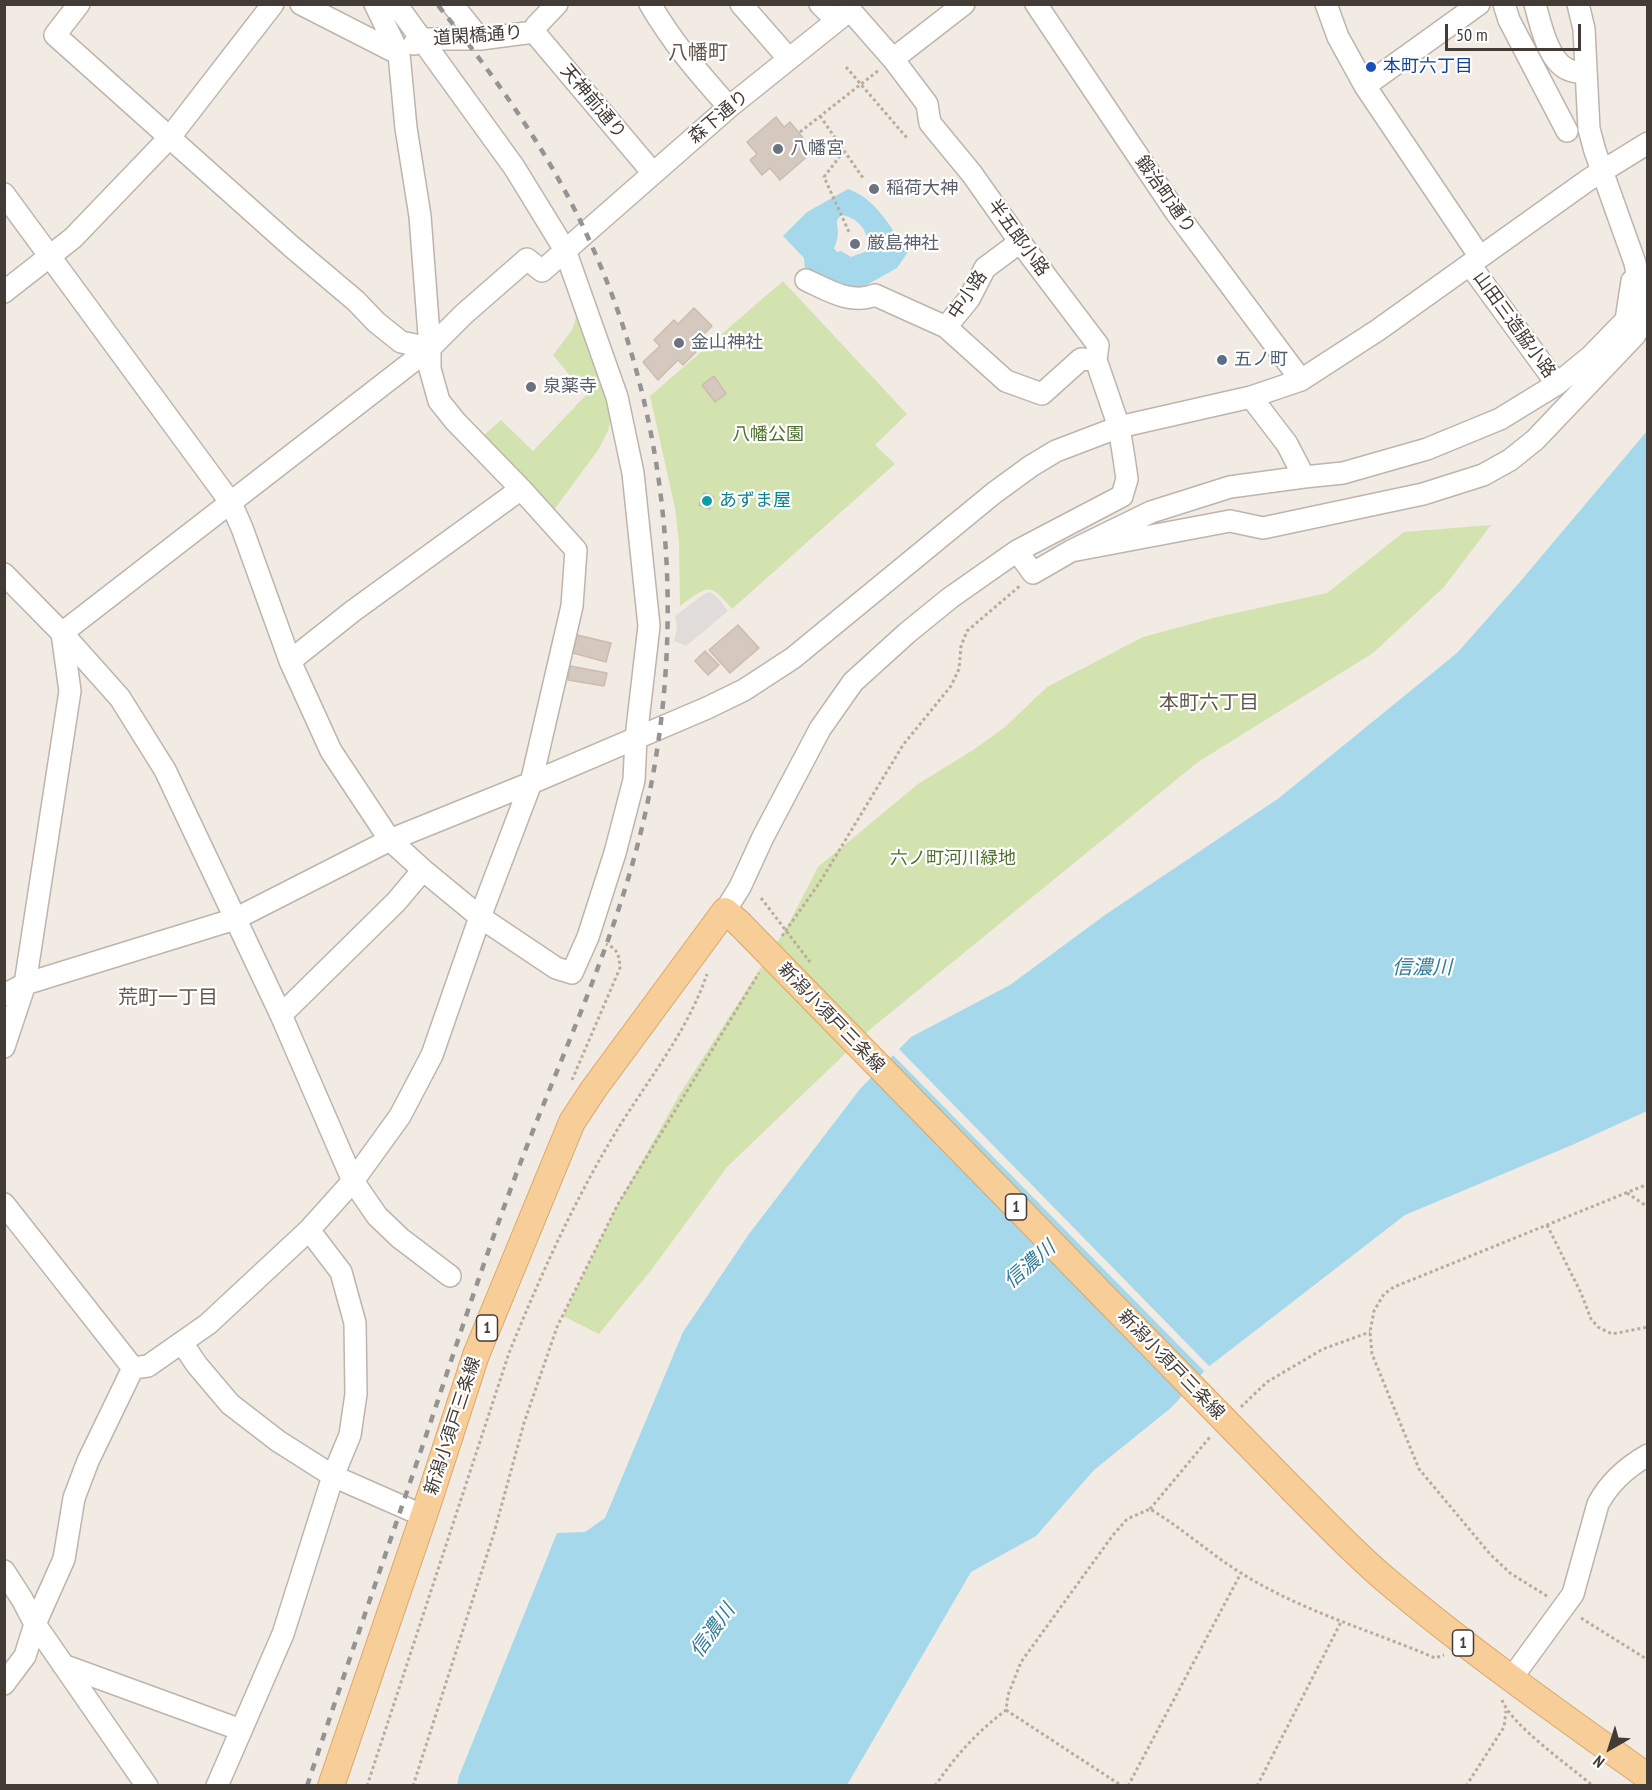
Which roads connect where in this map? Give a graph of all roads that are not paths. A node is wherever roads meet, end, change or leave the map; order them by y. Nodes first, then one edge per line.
1 (79, 4) edge
2 (273, 4) edge
3 (301, 4) edge
4 (375, 4) edge
5 (396, 4) edge
6 (452, 4) edge
7 (557, 4) edge
8 (650, 4) edge
9 (741, 4) edge
10 (820, 4) edge
11 (964, 4) edge
12 (1036, 4) edge
13 (1326, 4) edge
14 (1479, 4) edge
15 (1504, 4) edge
16 (1535, 4) edge
17 (1578, 4) edge
18 (836, 20) junction
19 (534, 32) junction
20 (422, 39) junction
21 (480, 39) junction
22 (399, 54) junction
23 (789, 59) junction
24 (893, 59) junction
25 (1586, 74) junction
26 (1365, 86) junction
27 (729, 107) junction
28 (1567, 131) dead end
29 (170, 137) junction
30 (1647, 143) edge
31 (1603, 170) junction
32 (653, 173) junction
33 (4, 194) edge
34 (1020, 242) junction
35 (565, 250) junction
36 (49, 255) junction
37 (1475, 261) junction
38 (1635, 263) junction
39 (806, 280) dead end
40 (4, 292) edge
41 (946, 327) junction
42 (430, 348) junction
43 (1096, 360) junction
44 (1301, 380) junction
45 (1557, 384) junction
46 (1251, 397) junction
47 (1119, 428) junction
48 (1304, 477) junction
49 (522, 489) junction
50 (231, 503) junction
51 (1017, 550) junction
52 (1071, 551) junction
53 (5, 576) edge
54 (62, 633) junction
55 (290, 661) junction
56 (636, 738) junction
57 (531, 783) junction
58 (390, 840) junction
59 (423, 870) junction
60 (480, 917) junction
61 (732, 917) junction
62 (235, 919) junction
63 (26, 984) junction
64 (4, 995) edge
65 (281, 1015) junction
66 (4, 1047) edge
67 (354, 1181) junction
68 (4, 1203) edge
69 (309, 1230) junction
70 (450, 1276) dead end
71 (182, 1343) junction
72 (133, 1368) junction
73 (1647, 1455) edge
74 (333, 1476) junction
75 (424, 1516) junction
76 (4, 1571) edge
77 (35, 1624) junction
78 (63, 1665) junction
79 (1511, 1679) junction
80 (4, 1684) edge
81 (242, 1730) junction
82 (1647, 1777) edge
83 (147, 1785) edge
84 (217, 1785) edge
85 (331, 1785) edge

1 - 29 street
2 - 29 street
3 - 22 street
4 - 22 street
5 - 20 street
6 - 21 street
7 - 19 street
8 - 27 street
9 - 23 street
10 - 18 street
11 - 24 street
12 - 44 street, 鍛治町通り
13 - 26 street, 山田三造脇小路
14 - 26 street
15 - 28 street
16 - 25 street
17 - 25 street
18 - 23 street, 森下通り
18 - 24 street
19 - 21 street, 道閑橋通り
19 - 32 street, 天神前通り
20 - 21 street, 道閑橋通り
20 - 22 street
20 - 35 street
22 - 42 street
23 - 27 street, 森下通り
24 - 34 street, 半五郎小路
25 - 31 street
26 - 37 street, 山田三造脇小路
27 - 32 street, 森下通り
29 - 36 street
29 - 42 street
30 - 31 street
31 - 37 street
31 - 38 street
32 - 35 street, 森下通り
33 - 36 street
34 - 41 street, 中小路
34 - 43 street, 半五郎小路
35 - 42 street, 森下通り
35 - 56 street
36 - 40 street
36 - 50 street
37 - 44 street
37 - 45 street, 山田三造脇小路
38 - 45 street
38 - 52 street
39 - 41 street
41 - 43 street
42 - 49 street
42 - 50 street
43 - 47 street, 半五郎小路
44 - 46 street
45 - 48 street
46 - 47 street
46 - 48 street
47 - 51 street, 半五郎小路
47 - 56 street
48 - 52 street
49 - 55 street
49 - 57 street
50 - 54 street
50 - 55 street
51 - 52 street
51 - 61 street, 半五郎小路
53 - 54 street
54 - 62 street
54 - 63 street
55 - 58 street
56 - 57 street
56 - 60 street
57 - 58 street
57 - 60 street
58 - 59 street
58 - 62 street
59 - 60 street
59 - 65 street
60 - 67 street
61 - 75 main road, 新潟小須戸三条線 / 1
61 - 79 main road, 新潟小須戸三条線 / 1, bridge
62 - 63 street
62 - 65 street
63 - 64 street
63 - 66 street
65 - 67 street
67 - 69 street
67 - 70 street
68 - 72 street
69 - 71 street
69 - 74 street
71 - 72 street
71 - 74 street
72 - 77 street
73 - 79 street
74 - 75 street
74 - 81 street
75 - 85 main road, 新潟小須戸三条線 / 1
76 - 77 street
77 - 78 street
77 - 80 street
78 - 81 street
78 - 83 street
79 - 82 main road, 新潟小須戸三条線 / 1
81 - 84 street

